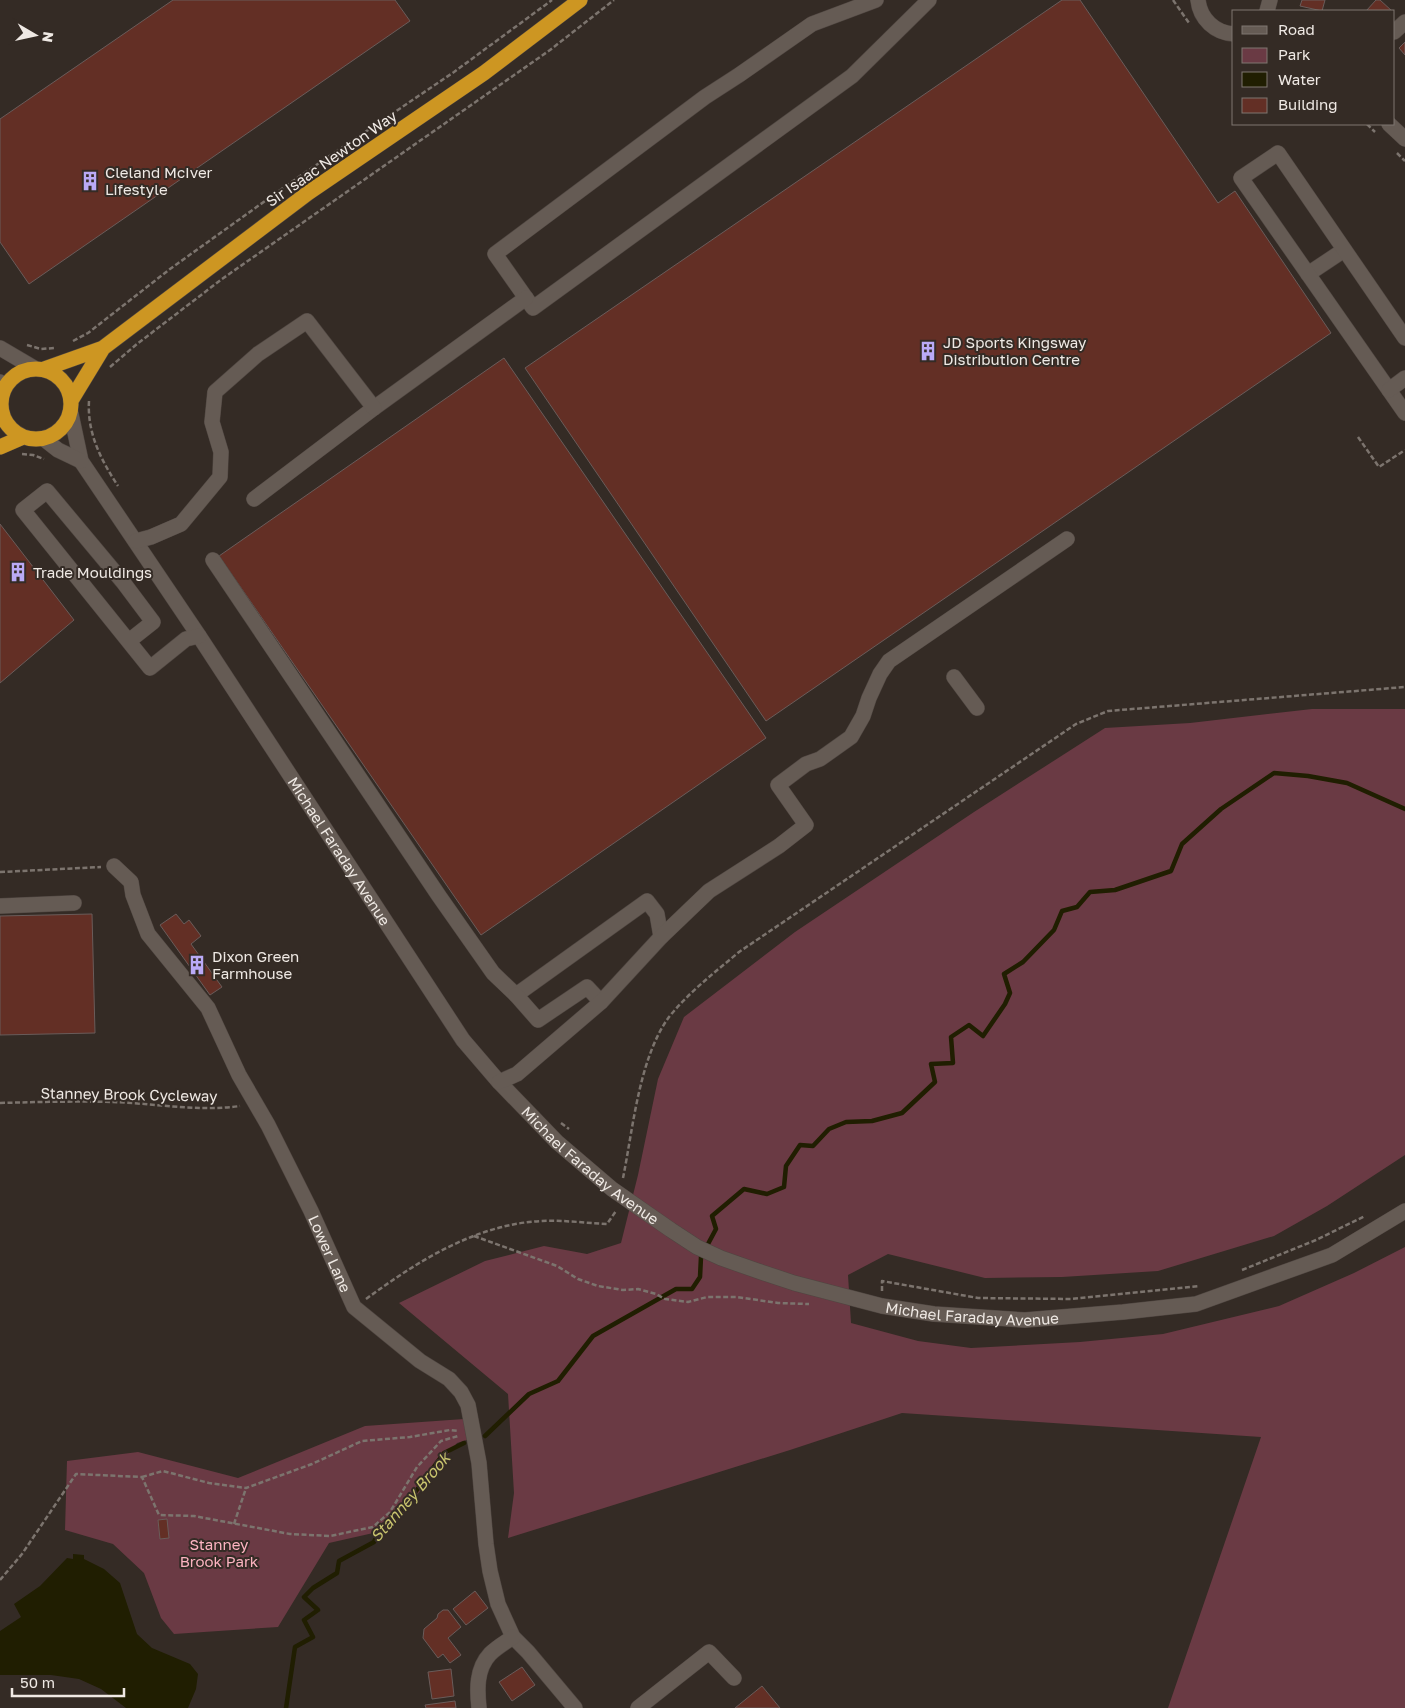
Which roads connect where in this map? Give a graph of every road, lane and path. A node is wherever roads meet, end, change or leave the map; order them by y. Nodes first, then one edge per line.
1 (552, 0) edge
2 (580, 0) edge
3 (614, 0) edge
4 (876, 0) edge
5 (929, 0) edge
6 (1197, 2) edge
7 (1405, 22) edge
8 (1395, 31) edge
9 (1232, 34) edge
10 (1390, 125) edge
11 (1405, 139) edge
12 (1344, 250) junction
13 (1308, 274) junction
14 (526, 298) junction
15 (1405, 338) edge
16 (21, 342) dead end
17 (70, 343) dead end
18 (60, 346) dead end
19 (0, 348) edge
20 (103, 348) junction
21 (39, 368) junction
22 (106, 371) dead end
23 (1405, 378) edge
24 (1, 388) edge
25 (1388, 390) junction
26 (89, 400) dead end
27 (71, 406) junction
28 (374, 408) junction
29 (1, 411) edge
30 (1405, 413) edge
31 (92, 432) dead end
32 (23, 437) junction
33 (1358, 437) dead end
34 (44, 439) junction
35 (0, 447) edge
36 (1405, 450) edge
37 (15, 455) dead end
38 (47, 460) dead end
39 (81, 461) junction
40 (254, 499) dead end
41 (1067, 539) dead end
42 (136, 541) junction
43 (213, 560) dead end
44 (199, 636) junction
45 (129, 641) junction
46 (954, 677) dead end
47 (1405, 687) edge
48 (977, 708) dead end
49 (114, 866) joint
50 (0, 872) edge
51 (74, 903) dead end
52 (0, 906) edge
53 (661, 937) junction
54 (516, 995) junction
55 (601, 1002) junction
56 (499, 1082) junction
57 (0, 1103) edge
58 (256, 1104) junction
59 (620, 1194) junction
60 (1405, 1211) edge
61 (1369, 1214) dead end
62 (474, 1236) junction
63 (1237, 1272) dead end
64 (1202, 1286) dead end
65 (815, 1304) dead end
66 (882, 1306) junction
67 (354, 1307) junction
68 (474, 1432) junction
69 (142, 1477) junction
70 (246, 1488) junction
71 (234, 1524) junction
72 (0, 1580) edge
73 (513, 1637) junction
74 (734, 1678) dead end
75 (479, 1708) edge
76 (574, 1708) edge
77 (638, 1708) edge

1 - 17 path
2 - 20 highway, Sir Isaac Newton Way
3 - 22 path
4 - 14 street
5 - 14 street
6 - 9 street
7 - 8 street
10 - 11 street
12 - 13 street
12 - 13 street
12 - 15 street
13 - 25 street
14 - 28 street
16 - 18 path
19 - 21 street
20 - 21 highway, Sir Isaac Newton Way
20 - 27 highway, Sir Isaac Newton Way
21 - 24 highway
21 - 27 highway
23 - 25 street
24 - 29 highway
25 - 30 street
26 - 31 path
27 - 34 highway
27 - 39 street
28 - 40 street
28 - 42 street
29 - 32 highway
32 - 34 highway
32 - 35 highway
33 - 36 path
34 - 39 street
37 - 38 path
39 - 42 street, Michael Faraday Avenue
41 - 53 street
42 - 44 street, Michael Faraday Avenue
43 - 54 street
44 - 45 street
44 - 56 street, Michael Faraday Avenue
45 - 45 street
46 - 48 street
47 - 59 path
49 - 50 path
49 - 58 street, Lower Lane
51 - 52 street
53 - 54 street
53 - 55 street
54 - 55 street
55 - 56 street
56 - 59 street, Michael Faraday Avenue
57 - 58 path, Stanney Brook Cycleway
58 - 67 street, Lower Lane
59 - 62 path
59 - 66 street, Michael Faraday Avenue
60 - 66 street, Michael Faraday Avenue
61 - 63 path
62 - 65 path
62 - 67 path
64 - 66 path
67 - 68 street, Lower Lane
68 - 70 path
68 - 71 path
68 - 73 street, Lower Lane
69 - 70 path
69 - 71 path
69 - 72 path
70 - 71 path
73 - 75 street
73 - 76 street, Lower Lane
74 - 77 street

